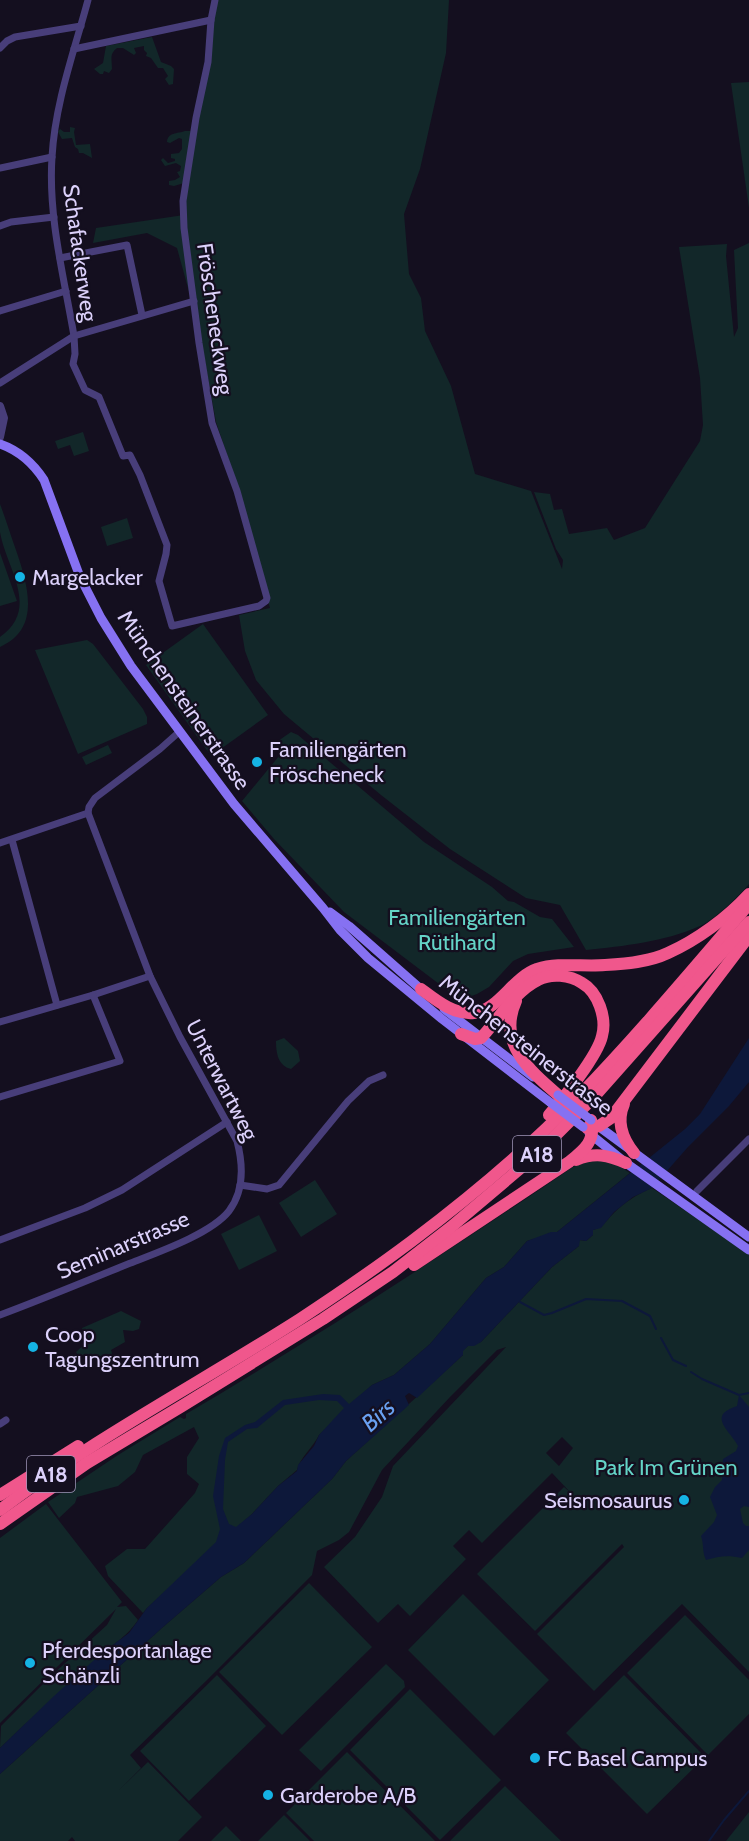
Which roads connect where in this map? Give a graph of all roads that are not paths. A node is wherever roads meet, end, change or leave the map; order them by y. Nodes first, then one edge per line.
1 (88, 0) edge
2 (215, 0) edge
3 (211, 20) junction
4 (81, 26) junction
5 (0, 48) edge
6 (74, 49) junction
7 (52, 157) junction
8 (0, 168) edge
9 (54, 217) junction
10 (0, 226) edge
11 (60, 258) junction
12 (66, 291) junction
13 (194, 301) junction
14 (0, 311) edge
15 (142, 315) junction
16 (74, 336) junction
17 (0, 383) edge
18 (0, 406) edge
19 (0, 437) edge
20 (0, 444) edge
21 (172, 626) joint
22 (179, 732) junction
23 (88, 813) junction
24 (12, 840) junction
25 (0, 843) edge
26 (749, 894) edge
27 (749, 904) edge
28 (323, 908) junction
29 (749, 922) edge
30 (749, 936) edge
31 (150, 976) junction
32 (421, 989) junction
33 (522, 992) junction
34 (93, 995) junction
35 (505, 995) junction
36 (57, 1005) junction
37 (0, 1022) edge
38 (462, 1034) joint
39 (478, 1040) junction
40 (383, 1075) dead end
41 (0, 1097) edge
42 (554, 1099) junction
43 (626, 1100) junction
44 (227, 1122) junction
45 (592, 1128) junction
46 (620, 1137) junction
47 (749, 1139) edge
48 (605, 1151) junction
49 (630, 1158) junction
50 (569, 1162) junction
51 (506, 1163) junction
52 (240, 1185) junction
53 (697, 1191) dead end
54 (749, 1237) edge
55 (0, 1240) edge
56 (749, 1250) edge
57 (0, 1315) edge
58 (285, 1342) junction
59 (151, 1410) junction
60 (87, 1463) junction
61 (0, 1495) edge
62 (0, 1510) edge
63 (0, 1524) edge
64 (0, 1532) edge

1 - 4 street, Schafackerweg
2 - 3 street, Fröscheneckweg
3 - 6 street
3 - 13 street, Fröscheneckweg
4 - 5 street
4 - 6 street, Schafackerweg
6 - 7 street, Schafackerweg
7 - 8 street
7 - 9 street, Schafackerweg
9 - 10 street
9 - 11 street, Schafackerweg
11 - 12 street, Schafackerweg
11 - 15 street
12 - 14 street
12 - 16 street, Schafackerweg
13 - 15 street
13 - 21 street, Fröscheneckweg
15 - 16 street
16 - 17 street
16 - 21 street, Schafackerweg
18 - 19 street
20 - 22 main road, Münchensteinerstrasse
22 - 23 street
22 - 28 main road, Münchensteinerstrasse
23 - 24 street
23 - 31 street, Unterwartweg
24 - 25 street
24 - 36 street
26 - 35 highway
27 - 51 highway, A18
28 - 32 main road, Münchensteinerstrasse
28 - 38 main road, Münchensteinerstrasse
29 - 58 highway, A18
30 - 43 highway
31 - 34 street
31 - 44 street, Unterwartweg
32 - 35 highway
32 - 39 main road, Münchensteinerstrasse
33 - 39 highway
33 - 42 highway
33 - 51 highway
34 - 36 street
34 - 41 street
35 - 39 highway
36 - 37 street
38 - 39 highway
39 - 42 main road, Münchensteinerstrasse
40 - 52 street
42 - 45 main road, Münchensteinerstrasse, bridge
43 - 45 highway
43 - 46 highway
44 - 52 street, Unterwartweg
44 - 55 street
45 - 46 main road, Münchensteinerstrasse
45 - 48 main road, Münchensteinerstrasse
45 - 50 highway
46 - 49 highway
47 - 53 street
48 - 49 highway
48 - 50 highway
49 - 54 main road
49 - 56 main road
50 - 58 highway
51 - 59 highway, A18
52 - 57 street, Seminarstrasse
58 - 60 highway, A18
59 - 61 highway
59 - 62 highway, A18
60 - 63 highway, A18
60 - 64 highway

